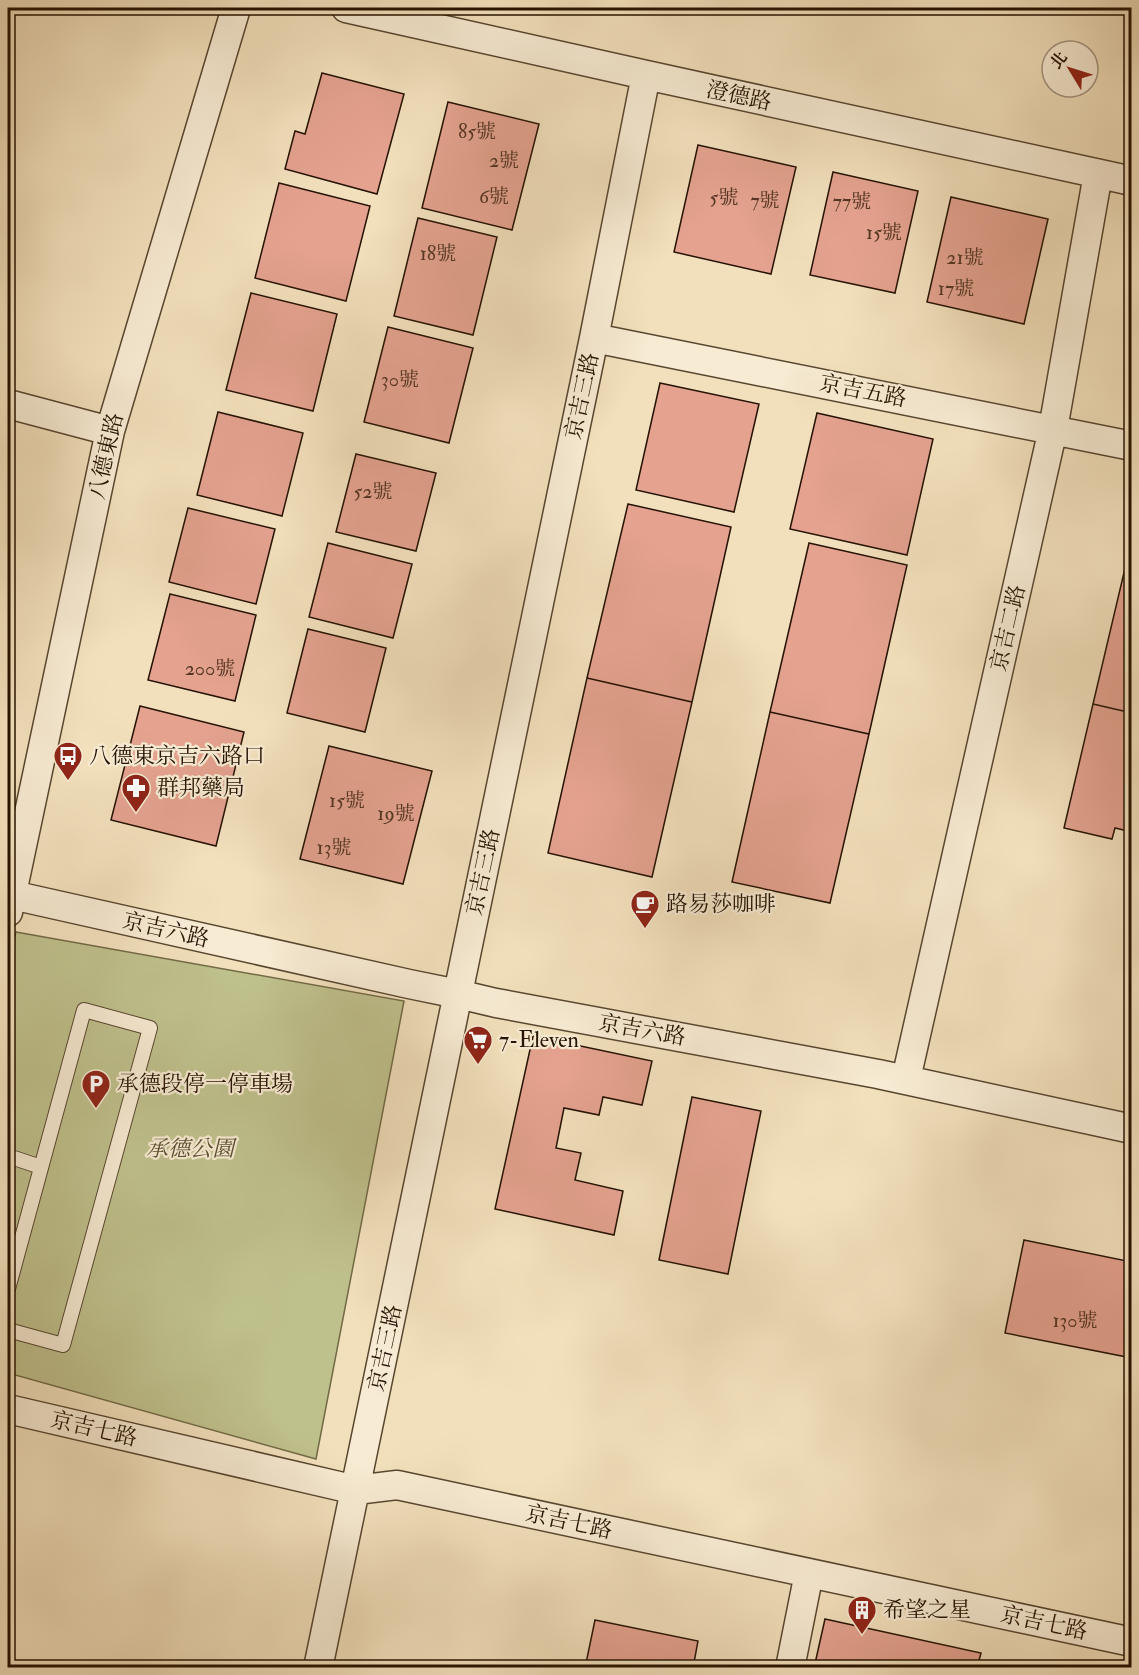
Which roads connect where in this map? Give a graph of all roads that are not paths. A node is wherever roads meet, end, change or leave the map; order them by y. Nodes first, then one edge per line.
1 (236, 8) edge
2 (346, 8) edge
3 (646, 75) junction
4 (1098, 174) junction
5 (1131, 180) edge
6 (594, 338) junction
7 (8, 404) edge
8 (1053, 429) junction
9 (110, 430) junction
10 (1131, 446) edge
11 (10, 903) edge
12 (458, 993) junction
13 (906, 1079) junction
14 (1131, 1130) edge
15 (8, 1156) edge
16 (41, 1167) junction
17 (8, 1288) edge
18 (8, 1330) edge
19 (8, 1409) edge
20 (356, 1490) junction
21 (809, 1573) junction
22 (1131, 1642) edge
23 (318, 1668) edge
24 (790, 1668) edge

1 - 9 street, 八德東路
2 - 3 street, 澄德路
3 - 4 street, 澄德路
3 - 6 street, 京吉三路
4 - 5 street, 澄德路
4 - 8 street, 京吉二路
6 - 8 street, 京吉五路
6 - 12 street, 京吉三路
7 - 9 street
8 - 10 street, 京吉五路
8 - 13 street, 京吉二路
9 - 11 street, 八德東路
11 - 12 street, 京吉六路
12 - 13 street, 京吉六路
12 - 20 street, 京吉三路
13 - 14 street, 京吉六路
15 - 16 lane
16 - 17 lane
16 - 18 lane
19 - 20 street, 京吉七路
20 - 21 street, 京吉七路
20 - 23 street, 京吉三路
21 - 22 street, 京吉七路
21 - 24 street

